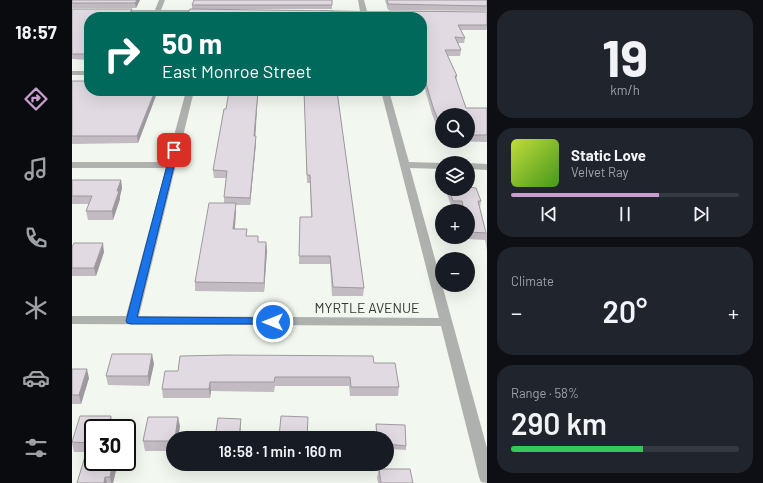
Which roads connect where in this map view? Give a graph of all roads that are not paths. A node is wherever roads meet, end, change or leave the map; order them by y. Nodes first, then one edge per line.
1 (162, 0) edge
2 (361, 0) edge
3 (157, 12) edge
4 (364, 12) edge
5 (72, 73) edge
6 (84, 73) edge
7 (189, 96) edge
8 (386, 96) edge
9 (72, 165) edge
10 (170, 165) junction
11 (405, 165) junction
12 (435, 166) edge
13 (475, 166) edge
14 (487, 167) edge
15 (72, 320) edge
16 (131, 321) junction
17 (446, 322) junction
18 (487, 476) edge

1 - 3 street
2 - 4 street
5 - 6 street
7 - 10 street
8 - 11 street
9 - 10 street
10 - 16 street
11 - 12 street
11 - 17 street
13 - 14 street
15 - 16 street, MYRTLE AVENUE
16 - 17 street, MYRTLE AVENUE
17 - 18 street

